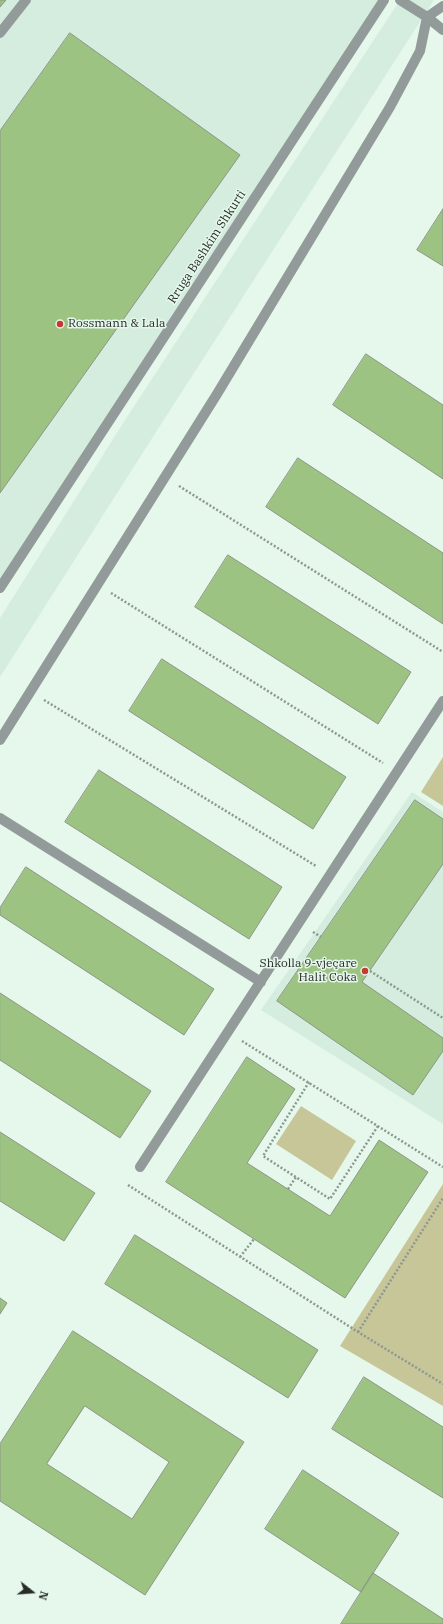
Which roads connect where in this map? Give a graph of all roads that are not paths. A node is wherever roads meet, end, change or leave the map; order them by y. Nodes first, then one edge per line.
1 (26, 0) edge
2 (384, 0) edge
3 (400, 0) edge
4 (443, 6) edge
5 (427, 17) junction
6 (443, 30) edge
7 (0, 33) edge
8 (0, 588) edge
9 (443, 701) edge
10 (0, 740) edge
11 (0, 818) edge
12 (261, 982) junction
13 (140, 1167) dead end

1 - 7 street
2 - 8 street, Rruga Bashkim Shkurti
3 - 5 street
4 - 5 street
5 - 6 street
5 - 10 street
9 - 12 street
11 - 12 street
12 - 13 street

